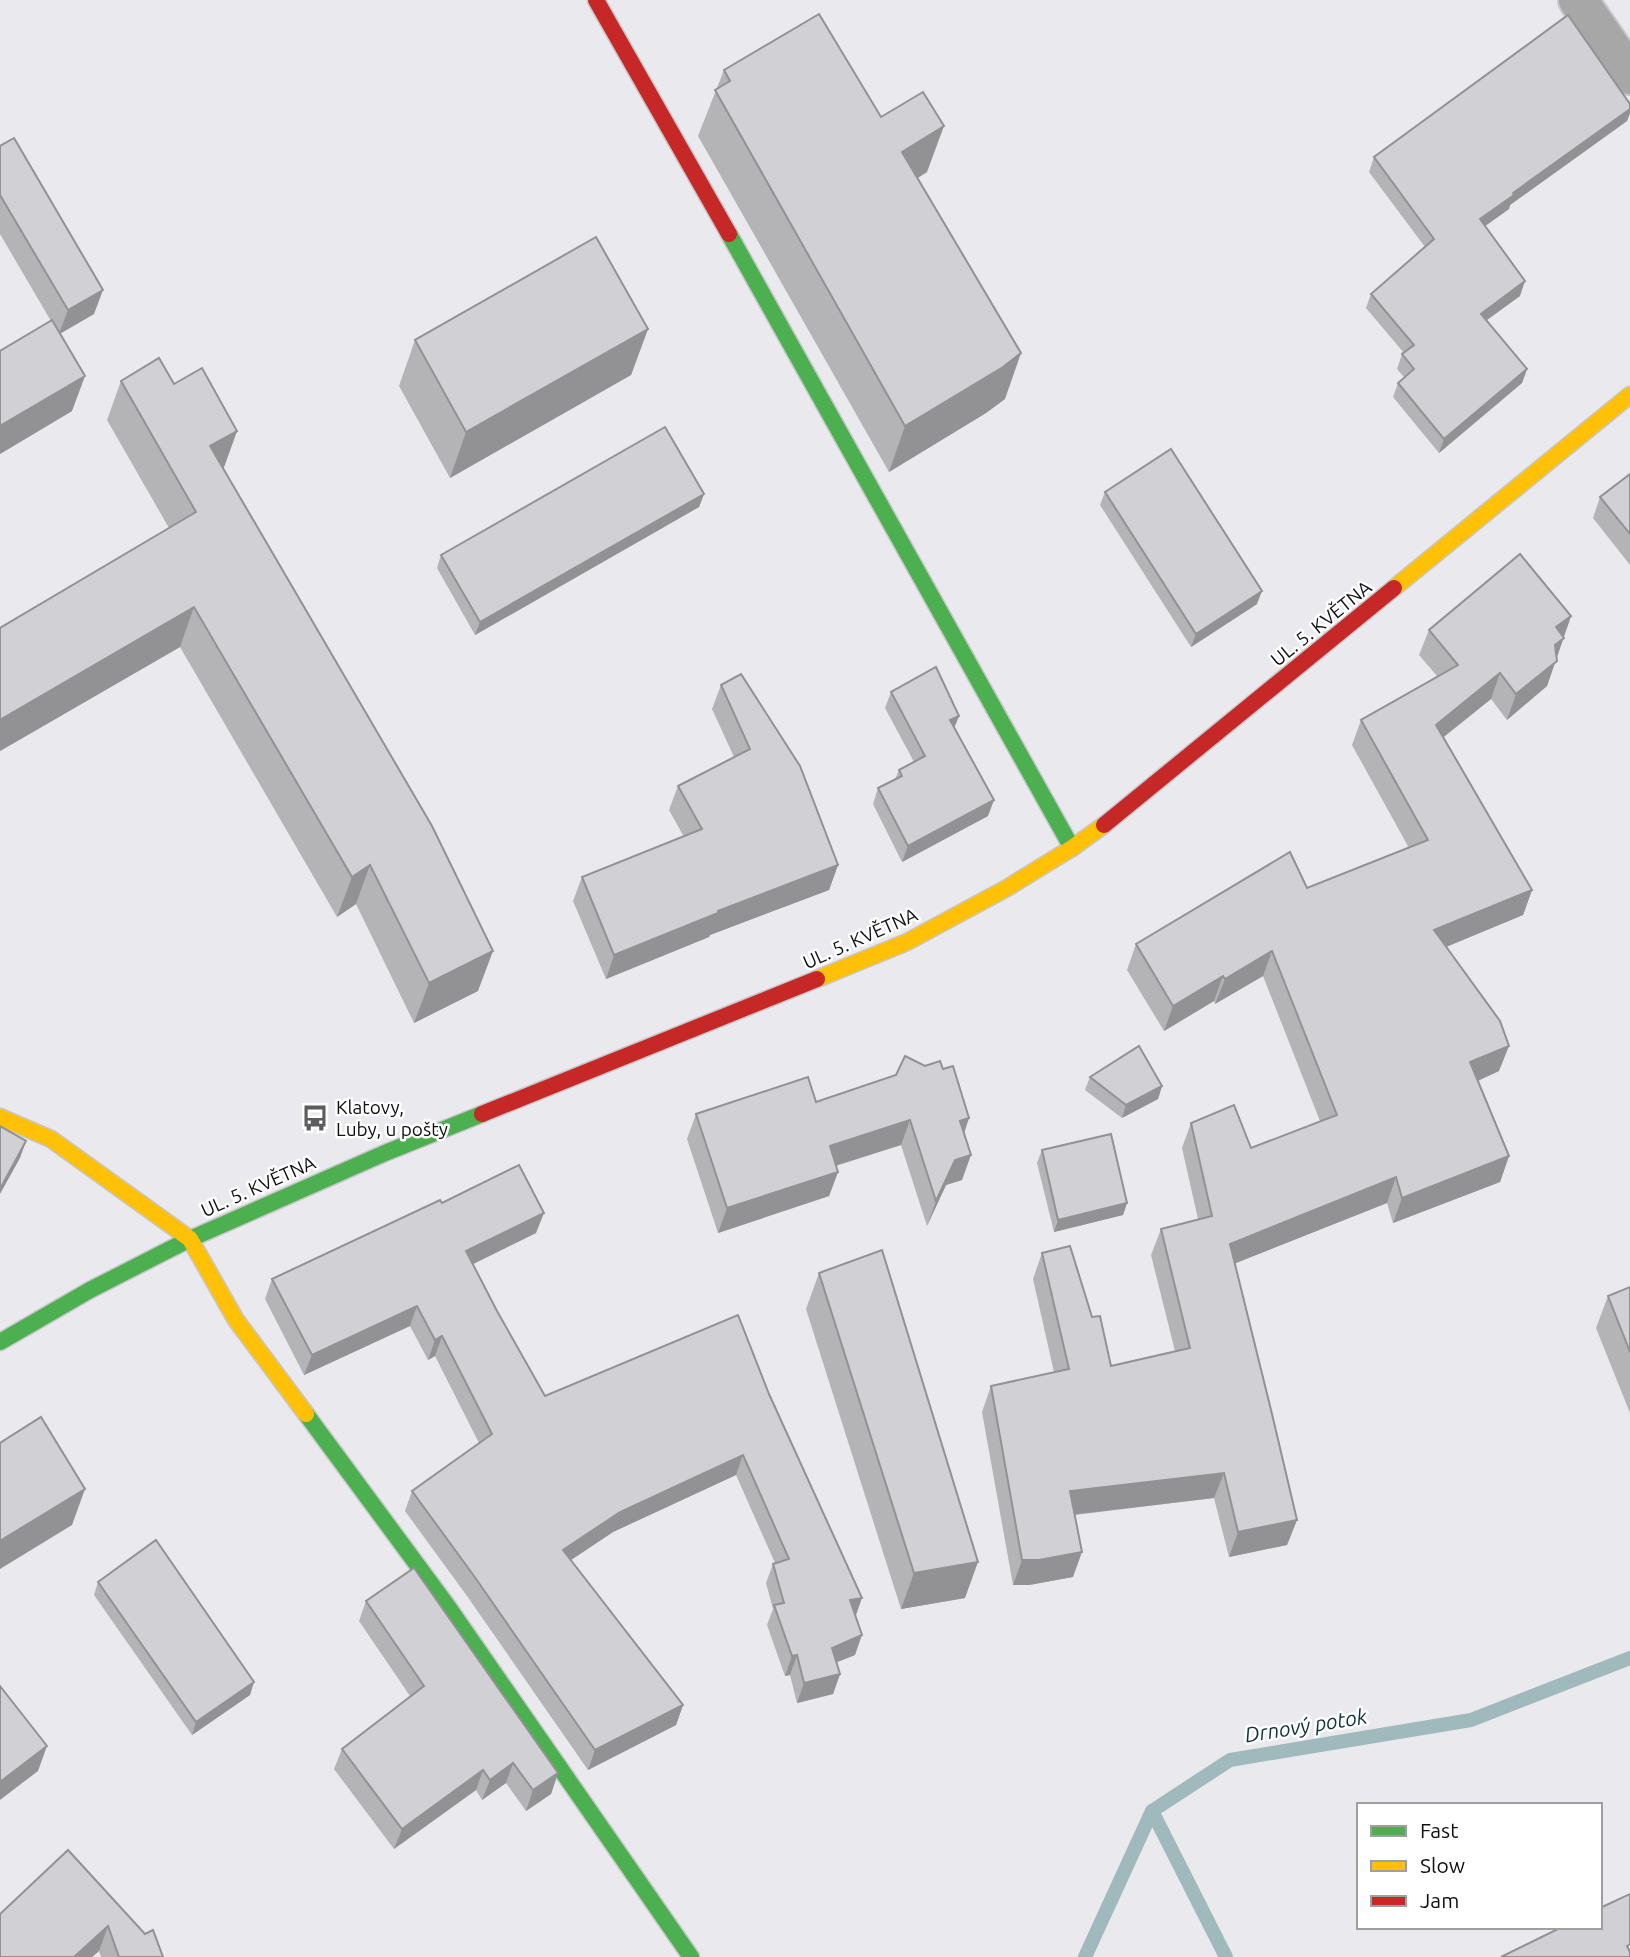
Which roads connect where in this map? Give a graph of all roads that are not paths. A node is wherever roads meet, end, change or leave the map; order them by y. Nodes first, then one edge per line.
1 (596, 0) edge
2 (1578, 0) edge
3 (1630, 75) edge
4 (1630, 396) edge
5 (1072, 848) junction
6 (0, 1117) edge
7 (190, 1240) junction
8 (0, 1342) edge
9 (691, 1957) edge

1 - 5 street
2 - 3 street
4 - 5 street, UL. 5. KVĚTNA
5 - 7 street, UL. 5. KVĚTNA
6 - 7 street
7 - 8 street, UL. 5. KVĚTNA
7 - 9 street

